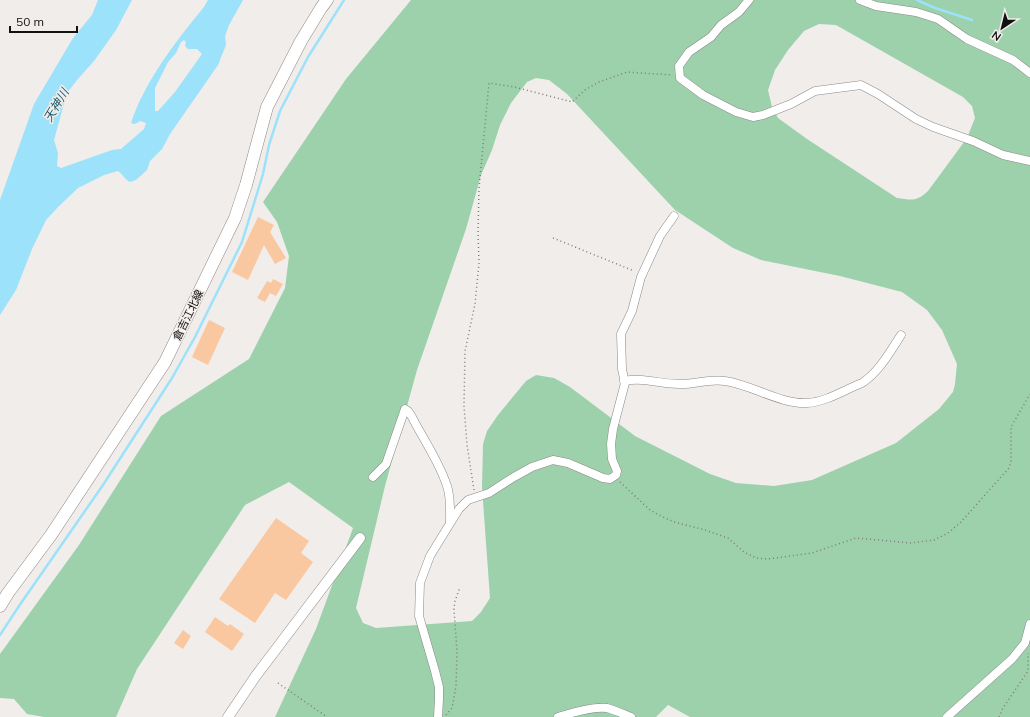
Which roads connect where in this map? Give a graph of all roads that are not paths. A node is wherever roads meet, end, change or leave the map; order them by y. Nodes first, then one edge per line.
1 (327, 0) edge
2 (749, 0) edge
3 (860, 0) edge
4 (1030, 73) edge
5 (1030, 161) edge
6 (674, 216) dead end
7 (901, 335) dead end
8 (624, 381) junction
9 (373, 477) dead end
10 (450, 523) junction
11 (360, 538) dead end
12 (0, 606) edge
13 (1030, 624) edge
14 (228, 717) edge
15 (438, 717) edge
16 (558, 717) edge
17 (631, 717) edge
18 (946, 717) edge

1 - 12 main road, 倉吉江北線
2 - 5 street
3 - 4 street
6 - 8 street
7 - 8 street
8 - 10 street
9 - 10 street
10 - 15 street
11 - 14 street
13 - 18 street
16 - 17 street

